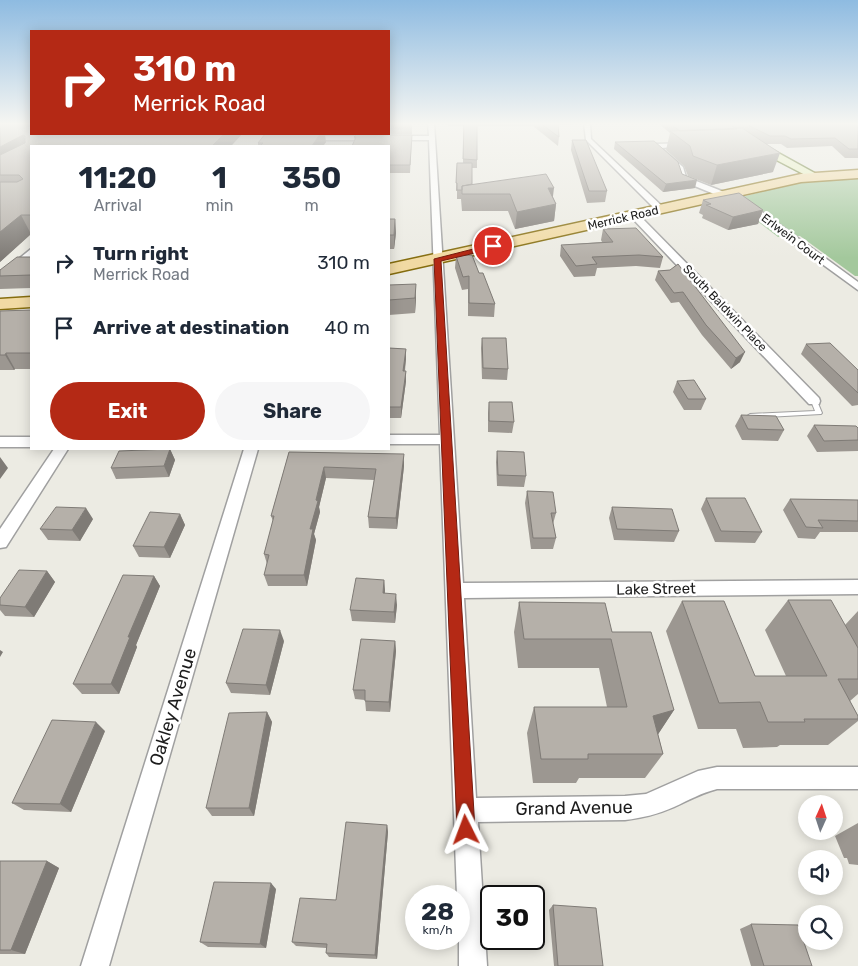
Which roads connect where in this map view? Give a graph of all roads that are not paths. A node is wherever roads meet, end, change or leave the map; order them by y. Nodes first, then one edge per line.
1 (432, 168) edge
2 (617, 168) edge
3 (682, 168) edge
4 (788, 168) edge
5 (799, 168) edge
6 (858, 174) edge
7 (815, 176) junction
8 (801, 178) junction
9 (726, 196) junction
10 (660, 210) junction
11 (635, 216) junction
12 (30, 253) edge
13 (437, 259) junction
14 (390, 269) edge
15 (0, 279) edge
16 (858, 288) edge
17 (30, 302) edge
18 (0, 304) edge
19 (814, 401) joint
20 (750, 416) edge
21 (446, 439) junction
22 (390, 440) edge
23 (0, 442) edge
24 (30, 442) edge
25 (59, 450) edge
26 (251, 450) edge
27 (0, 542) edge
28 (858, 587) edge
29 (454, 591) junction
30 (858, 778) edge
31 (465, 810) junction
32 (95, 966) edge
33 (473, 966) edge

1 - 13 street
2 - 10 street
3 - 9 street, Erlwein Court
4 - 8 main road
5 - 7 main road
6 - 7 main road, Merrick Road
7 - 8 main road, Merrick Road
8 - 9 main road, Merrick Road
9 - 10 main road, Merrick Road
9 - 16 street, Erlwein Court
10 - 11 main road, Merrick Road
11 - 13 main road, Merrick Road
11 - 19 street, South Baldwin Place
12 - 15 street
13 - 14 main road, Merrick Road
13 - 21 street
17 - 18 main road
19 - 20 lane
21 - 22 street
21 - 29 street
23 - 24 street
25 - 27 street
26 - 32 street, Oakley Avenue
28 - 29 street, Lake Street
29 - 31 street
30 - 31 street, Grand Avenue
31 - 33 street

